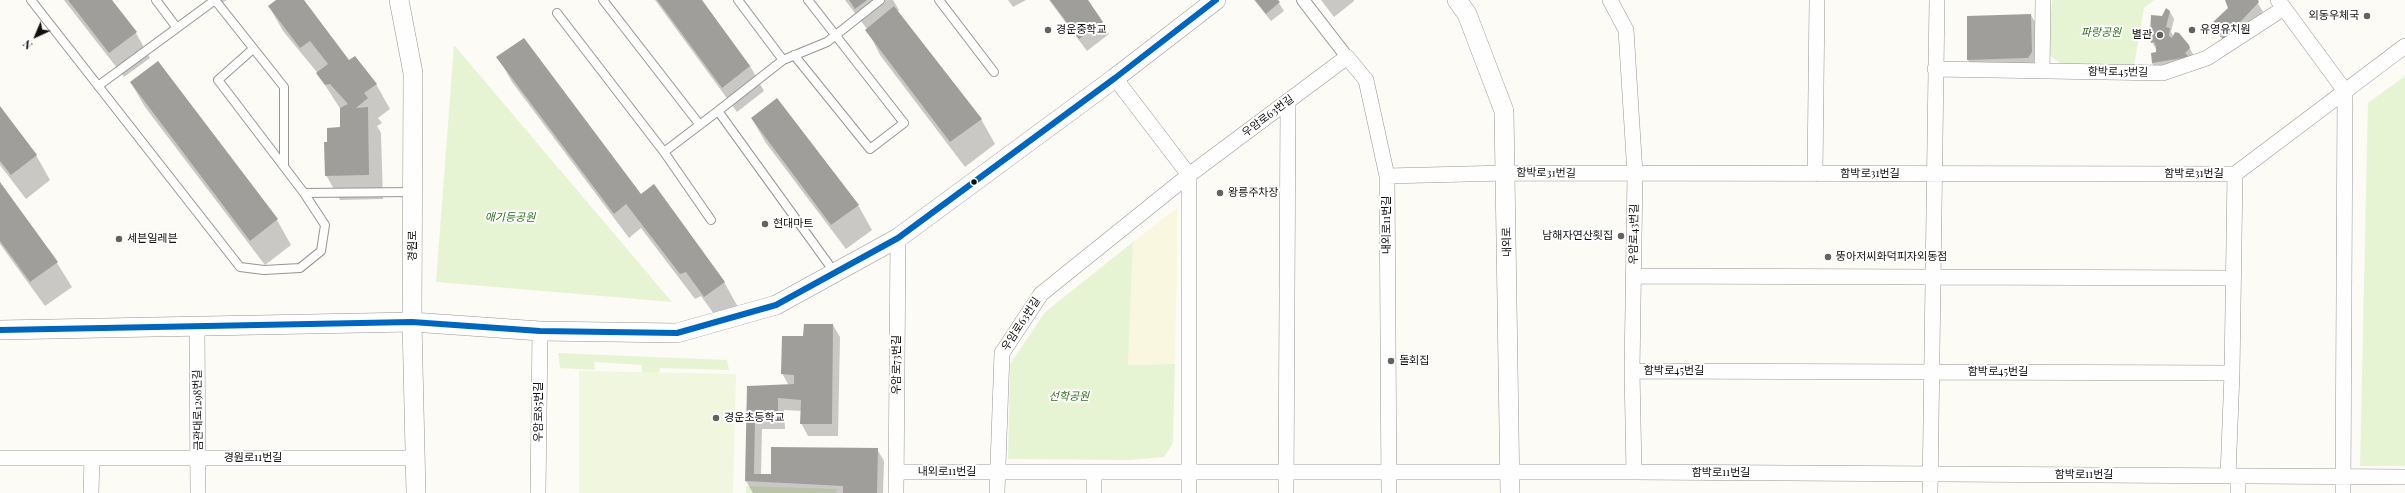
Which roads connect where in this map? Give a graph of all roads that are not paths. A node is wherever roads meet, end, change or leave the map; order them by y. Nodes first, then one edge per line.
1 (31, 0) edge
2 (156, 0) edge
3 (215, 0) edge
4 (399, 0) edge
5 (603, 0) edge
6 (738, 0) edge
7 (808, 0) edge
8 (880, 0) edge
9 (939, 0) edge
10 (1216, 0) edge
11 (1303, 0) edge
12 (1457, 0) edge
13 (1610, 0) edge
14 (1817, 0) edge
15 (1937, 0) edge
16 (2043, 0) edge
17 (2281, 4) edge
18 (557, 12) dead end
19 (178, 28) junction
20 (836, 36) junction
21 (2405, 46) edge
22 (253, 50) junction
23 (794, 55) junction
24 (1347, 57) junction
25 (783, 60) junction
26 (1935, 69) junction
27 (2042, 71) junction
28 (994, 72) dead end
29 (1116, 78) junction
30 (98, 86) junction
31 (2345, 91) junction
32 (1288, 101) junction
33 (718, 111) junction
34 (700, 125) junction
35 (664, 152) junction
36 (284, 166) junction
37 (1506, 173) junction
38 (1635, 174) junction
39 (1815, 174) junction
40 (1934, 174) junction
41 (2234, 174) junction
42 (1190, 175) junction
43 (1387, 176) junction
44 (413, 192) junction
45 (304, 193) junction
46 (711, 220) dead end
47 (898, 238) junction
48 (835, 273) junction
49 (1634, 276) junction
50 (1932, 277) junction
51 (2232, 278) junction
52 (412, 322) junction
53 (197, 327) junction
54 (0, 330) edge
55 (540, 331) junction
56 (1632, 371) junction
57 (1932, 372) junction
58 (2232, 373) junction
59 (0, 458) edge
60 (92, 458) junction
61 (199, 458) junction
62 (415, 458) junction
63 (897, 472) junction
64 (997, 472) junction
65 (1189, 472) junction
66 (1634, 472) junction
67 (1094, 473) junction
68 (1287, 473) junction
69 (1389, 474) junction
70 (1510, 474) junction
71 (1931, 474) junction
72 (2233, 476) junction
73 (2343, 476) junction
74 (2405, 477) edge
75 (91, 493) edge
76 (198, 493) edge
77 (416, 493) edge
78 (538, 493) edge
79 (896, 493) edge
80 (997, 493) edge
81 (1094, 493) edge
82 (1189, 493) edge
83 (1286, 493) edge
84 (1389, 493) edge
85 (1510, 493) edge
86 (1930, 493) edge
87 (2238, 493) edge
88 (2342, 493) edge

1 - 30 lane
2 - 19 lane
3 - 19 lane
3 - 22 lane
4 - 44 street, 경원로
5 - 34 lane
6 - 25 lane
7 - 20 lane
8 - 20 lane
9 - 28 lane
10 - 29 street
11 - 24 street, 내외로11번길
12 - 37 street, 내외로
13 - 38 street, 우암로43번길
14 - 39 street
15 - 26 street
16 - 27 street
17 - 27 street, 함박로45번길
17 - 31 street
18 - 35 lane
19 - 30 lane
20 - 23 lane
20 - 23 lane
21 - 31 street, 함박로31번길
22 - 36 lane
22 - 36 lane
23 - 25 lane
24 - 32 street, 우암로63번길
24 - 43 street, 내외로11번길
25 - 33 lane
26 - 27 street, 함박로45번길
26 - 40 street
29 - 42 street
29 - 47 street
30 - 45 lane
31 - 41 street, 함박로31번길
31 - 73 street
32 - 42 street, 우암로63번길
32 - 68 street
33 - 34 lane
33 - 48 lane
34 - 35 lane
35 - 46 lane
36 - 45 lane
37 - 38 street, 함박로31번길
37 - 43 street, 함박로31번길
37 - 70 street, 내외로
38 - 39 street, 함박로31번길
38 - 49 street, 우암로43번길
39 - 40 street, 함박로31번길
40 - 41 street, 함박로31번길
40 - 50 street
41 - 51 street, 함박로31번길
42 - 64 street, 우암로63번길
42 - 65 street
43 - 69 street, 내외로11번길
44 - 45 lane
44 - 52 street, 경원로
47 - 48 street
47 - 63 street, 우암로73번길
48 - 55 street
49 - 50 street
49 - 56 street, 우암로43번길
50 - 51 street
50 - 57 street
51 - 58 street, 함박로31번길
52 - 53 street
52 - 55 street
52 - 62 street, 경원로
53 - 54 street
53 - 61 street, 금관대로1298번길
55 - 78 street, 우암로85번길
56 - 57 street, 함박로45번길
56 - 66 street, 우암로43번길
57 - 58 street, 함박로45번길
57 - 71 street
58 - 72 street, 함박로31번길
59 - 60 street, 경원로11번길
60 - 61 street, 경원로11번길
60 - 75 street
61 - 62 street, 경원로11번길
61 - 76 street, 금관대로1298번길
62 - 77 street, 경원로
63 - 64 street, 내외로11번길
63 - 79 street, 우암로73번길
64 - 67 street, 내외로11번길
64 - 80 street
65 - 67 street, 내외로11번길
65 - 68 street, 내외로11번길
65 - 82 street
66 - 70 street, 함박로11번길
66 - 71 street, 함박로11번길
67 - 81 street
68 - 69 street, 내외로11번길
68 - 83 street
69 - 70 street, 내외로11번길
69 - 84 street, 내외로11번길
70 - 85 street, 내외로
71 - 72 street, 함박로11번길
71 - 86 street
72 - 73 street, 함박로11번길
72 - 87 street
73 - 74 street, 함박로11번길
73 - 88 street

